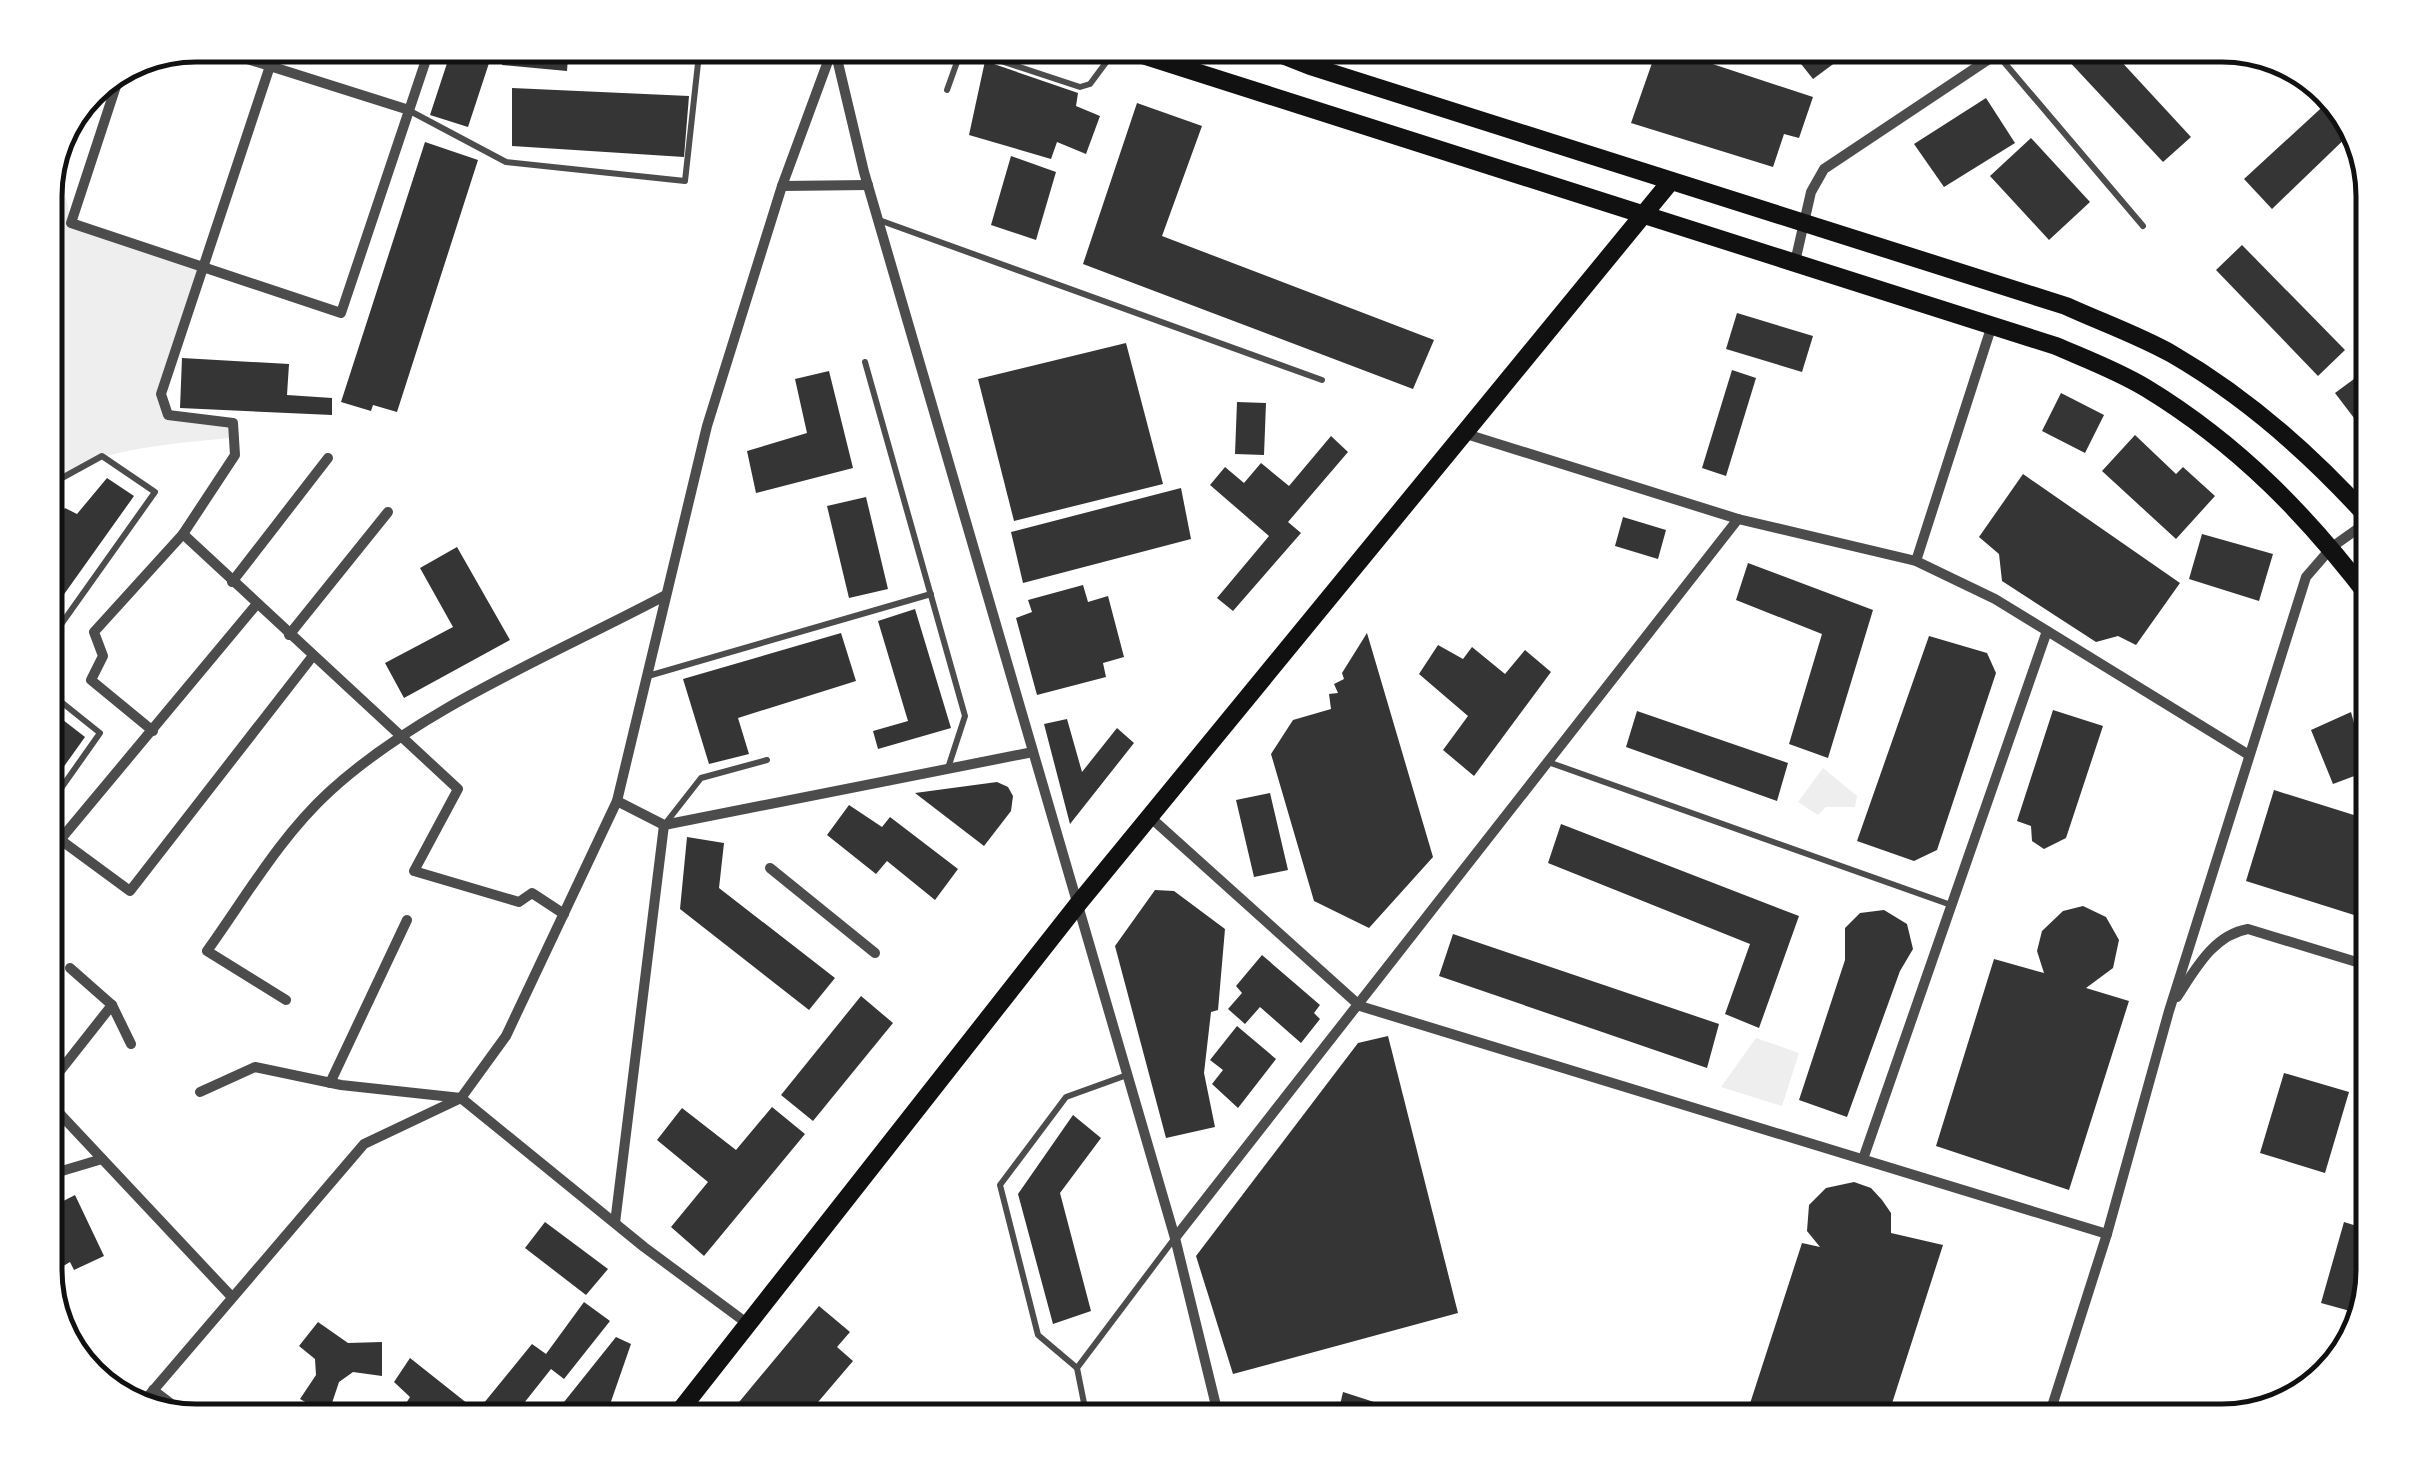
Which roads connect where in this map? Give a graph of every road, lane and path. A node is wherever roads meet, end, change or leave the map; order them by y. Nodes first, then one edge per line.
1 (260, 63) edge
2 (271, 63) edge
3 (425, 63) edge
4 (698, 63) edge
5 (827, 63) edge
6 (838, 63) edge
7 (957, 63) edge
8 (1007, 63) edge
9 (1104, 63) edge
10 (1165, 63) edge
11 (1301, 63) edge
12 (1315, 63) edge
13 (1984, 63) edge
14 (2006, 63) edge
15 (270, 66) junction
16 (1310, 66) junction
17 (947, 90) dead end
18 (115, 91) edge
19 (409, 110) junction
20 (1671, 181) junction
21 (868, 185) junction
22 (782, 186) junction
23 (1642, 214) junction
24 (878, 220) junction
25 (1804, 221) junction
26 (2143, 226) dead end
27 (1795, 262) junction
28 (204, 268) junction
29 (1992, 325) junction
30 (864, 362) dead end
31 (1322, 380) dead end
32 (1463, 433) junction
33 (328, 458) dead end
34 (63, 477) edge
35 (2355, 506) edge
36 (388, 512) dead end
37 (1738, 519) junction
38 (183, 534) junction
39 (2355, 534) edge
40 (2332, 547) junction
41 (1916, 560) junction
42 (2355, 578) edge
43 (232, 582) junction
44 (930, 594) junction
45 (666, 596) junction
46 (256, 605) junction
47 (63, 621) edge
48 (2048, 631) junction
49 (289, 635) junction
50 (312, 658) junction
51 (647, 676) junction
52 (63, 703) edge
53 (153, 731) junction
54 (397, 737) junction
55 (1033, 752) junction
56 (2249, 755) junction
57 (767, 760) dead end
58 (1547, 762) junction
59 (948, 769) junction
60 (63, 785) edge
61 (616, 801) junction
62 (1150, 817) junction
63 (664, 826) junction
64 (63, 840) edge
65 (63, 842) edge
66 (770, 868) dead end
67 (1078, 904) junction
68 (1952, 905) junction
69 (564, 914) junction
70 (407, 920) dead end
71 (875, 953) dead end
72 (2356, 962) edge
73 (70, 968) dead end
74 (286, 1000) dead end
75 (112, 1005) junction
76 (1360, 1006) junction
77 (2169, 1011) junction
78 (131, 1044) dead end
79 (63, 1067) edge
80 (1127, 1076) junction
81 (330, 1082) junction
82 (200, 1092) dead end
83 (461, 1098) junction
84 (63, 1117) edge
85 (102, 1159) junction
86 (1863, 1159) junction
87 (63, 1171) edge
88 (615, 1223) junction
89 (2107, 1234) junction
90 (1174, 1238) junction
91 (230, 1295) junction
92 (748, 1324) junction
93 (1077, 1368) junction
94 (154, 1390) junction
95 (149, 1395) edge
96 (168, 1401) edge
97 (685, 1404) edge
98 (1082, 1404) edge
99 (1216, 1404) edge
100 (2054, 1404) edge

1 - 15 street
2 - 15 street
3 - 19 street
4 - 19 lane
5 - 22 street
6 - 21 street
7 - 17 lane
8 - 9 lane
10 - 23 main road
11 - 16 main road
12 - 16 lane
13 - 25 street
14 - 26 lane
15 - 19 street
15 - 28 street
16 - 20 main road
18 - 28 street
19 - 28 street
20 - 23 main road
20 - 25 main road
21 - 22 street
21 - 24 street
22 - 45 street
23 - 27 main road
23 - 32 main road
24 - 31 lane
24 - 55 street
25 - 27 street
25 - 35 main road
27 - 29 main road
28 - 38 street
29 - 40 main road
29 - 41 street
30 - 44 lane
32 - 37 street
32 - 62 main road
33 - 43 street
34 - 47 lane
36 - 49 street
37 - 41 street
37 - 58 street
38 - 43 street
38 - 53 street
39 - 40 street
40 - 42 main road
40 - 56 street
41 - 48 street
43 - 46 street
44 - 51 lane
44 - 59 lane
45 - 51 street
45 - 54 street
46 - 49 street
46 - 53 street
48 - 56 street
48 - 68 street
49 - 50 street
50 - 54 street
50 - 65 street
51 - 61 street
52 - 60 lane
53 - 64 street
54 - 69 street
54 - 74 street
55 - 59 street
55 - 67 street
56 - 77 street
57 - 63 lane
58 - 68 lane
58 - 76 street
59 - 63 street
61 - 63 street
61 - 69 street
62 - 67 main road
62 - 76 street
63 - 88 street
66 - 71 street
67 - 80 street
67 - 92 main road
68 - 86 street
69 - 83 street
70 - 81 street
72 - 77 street
73 - 75 street
75 - 78 street
75 - 79 street
76 - 86 street
76 - 90 street
77 - 89 street
80 - 90 street
80 - 93 lane
81 - 82 street
81 - 83 street
83 - 88 street
83 - 91 street
84 - 85 street
85 - 87 street
85 - 91 street
86 - 89 street
88 - 92 street
89 - 100 street
90 - 93 lane
90 - 99 street
91 - 94 street
92 - 97 main road
93 - 98 lane
94 - 95 street
94 - 96 street

